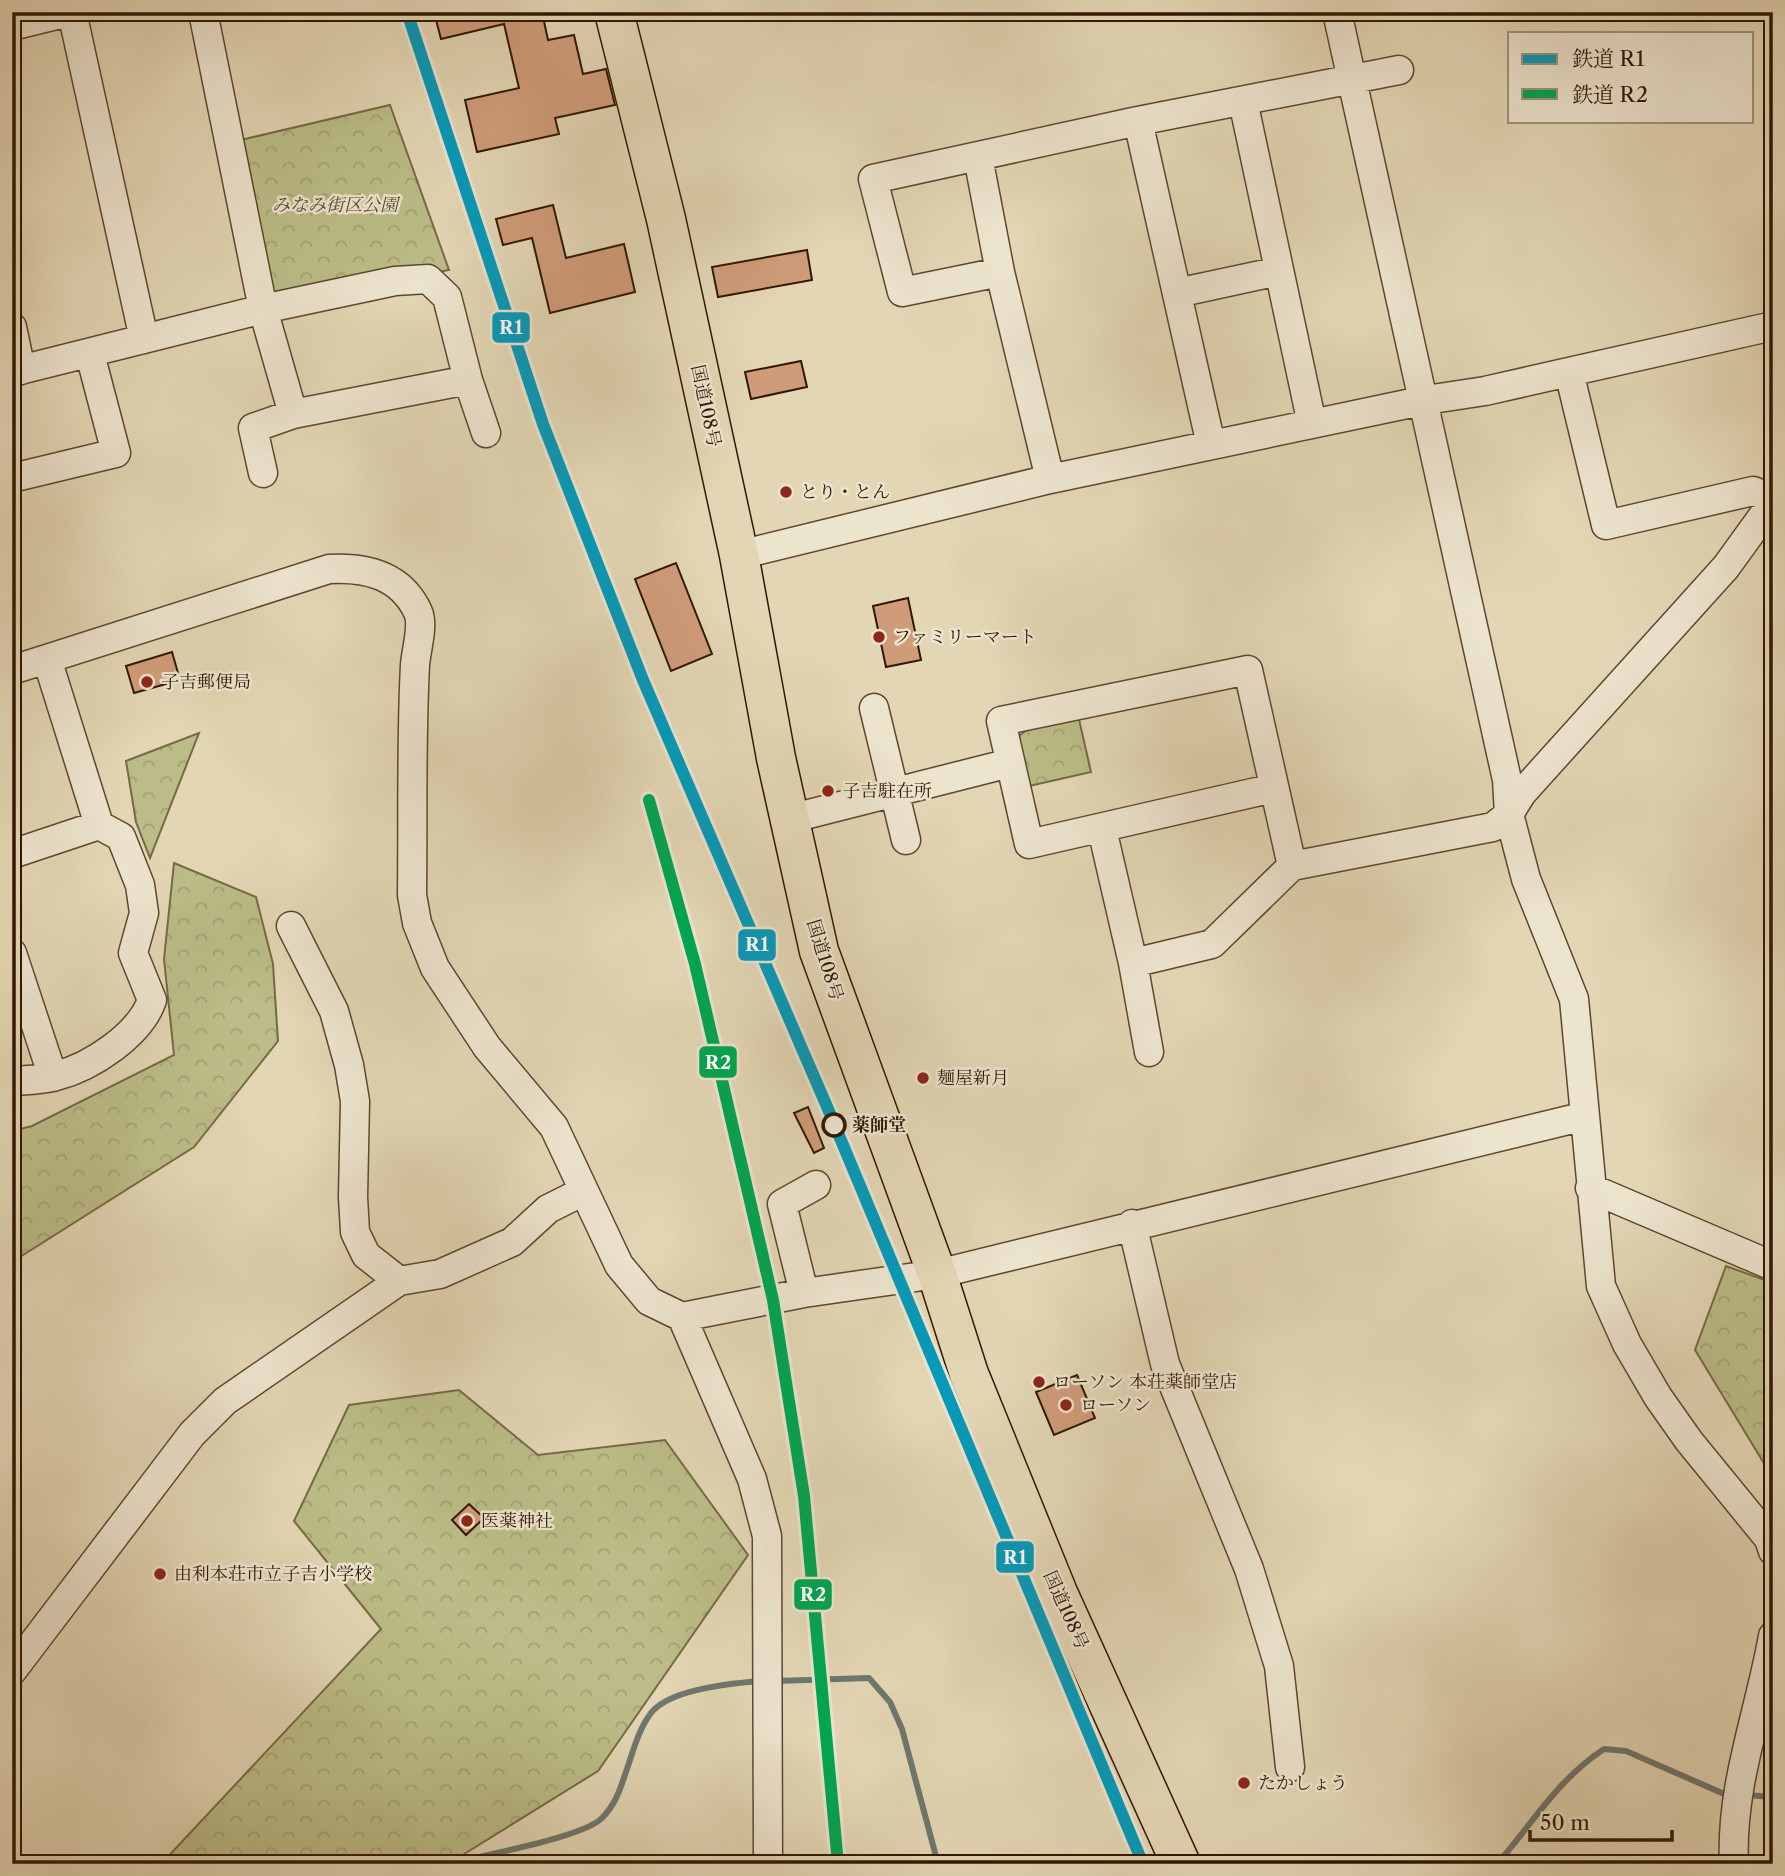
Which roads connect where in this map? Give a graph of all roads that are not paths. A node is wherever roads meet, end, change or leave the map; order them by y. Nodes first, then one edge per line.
1 (70, 12) edge
2 (203, 12) edge
3 (614, 12) edge
4 (1337, 12) edge
5 (12, 26) edge
6 (1399, 70) dead end
7 (1352, 77) junction
8 (1243, 101) junction
9 (1138, 121) junction
10 (978, 157) junction
11 (1279, 271) junction
12 (1000, 272) junction
13 (1177, 293) junction
14 (264, 309) junction
15 (1773, 326) edge
16 (12, 327) edge
17 (144, 339) junction
18 (90, 354) junction
19 (17, 371) edge
20 (1569, 372) junction
21 (468, 380) junction
22 (1426, 400) junction
23 (293, 414) junction
24 (1312, 424) junction
25 (486, 433) dead end
26 (1211, 445) junction
27 (263, 473) dead end
28 (12, 478) edge
29 (1051, 479) junction
30 (1773, 500) edge
31 (739, 555) junction
32 (47, 659) junction
33 (12, 670) edge
34 (874, 708) dead end
35 (1010, 763) junction
36 (1274, 788) junction
37 (895, 794) junction
38 (1509, 814) junction
39 (789, 818) junction
40 (99, 825) junction
41 (1101, 829) junction
42 (906, 840) dead end
43 (12, 854) edge
44 (1292, 866) junction
45 (291, 926) dead end
46 (12, 953) edge
47 (1133, 963) junction
48 (1149, 1052) dead end
49 (53, 1077) junction
50 (12, 1080) edge
51 (1585, 1116) junction
52 (816, 1185) dead end
53 (1590, 1188) junction
54 (582, 1192) junction
55 (1132, 1224) junction
56 (1773, 1266) edge
57 (937, 1274) junction
58 (399, 1281) junction
59 (804, 1293) junction
60 (682, 1317) junction
61 (1773, 1551) edge
62 (1773, 1636) edge
63 (12, 1671) edge
64 (1290, 1767) dead end
65 (1734, 1851) edge
66 (768, 1864) edge
67 (1181, 1864) edge

1 - 5 street
1 - 17 street
2 - 14 street
3 - 31 highway, 国道108号
4 - 7 street
6 - 7 street
7 - 8 street
7 - 22 street
8 - 9 street
8 - 11 street
9 - 10 street
9 - 13 street
10 - 12 street
10 - 12 street
11 - 13 street
11 - 24 street
12 - 29 street
13 - 26 street
14 - 17 street
14 - 21 street
14 - 23 street
15 - 20 street
16 - 19 street
17 - 18 street
18 - 19 street
18 - 28 street
20 - 22 street
20 - 30 street
21 - 23 street
21 - 25 street
22 - 24 street
22 - 38 street
23 - 27 street
24 - 26 street
26 - 29 street
29 - 31 street
30 - 38 street
31 - 39 highway, 国道108号
32 - 33 street
32 - 40 street
32 - 54 street
34 - 37 street
35 - 36 street
35 - 37 street
35 - 41 street
36 - 41 street
36 - 44 street
37 - 39 street
37 - 42 street
38 - 44 street
38 - 51 street
39 - 57 highway, 国道108号
40 - 43 street
40 - 49 street
41 - 47 street
44 - 47 street
45 - 58 street
46 - 49 street
47 - 48 street
49 - 50 street
51 - 53 street
51 - 55 street
52 - 59 street
53 - 56 street
53 - 61 street
54 - 58 street
54 - 60 street
55 - 57 street
55 - 64 street
57 - 59 street
57 - 67 highway, 国道108号
58 - 63 street
59 - 60 street
60 - 66 street
62 - 65 street

